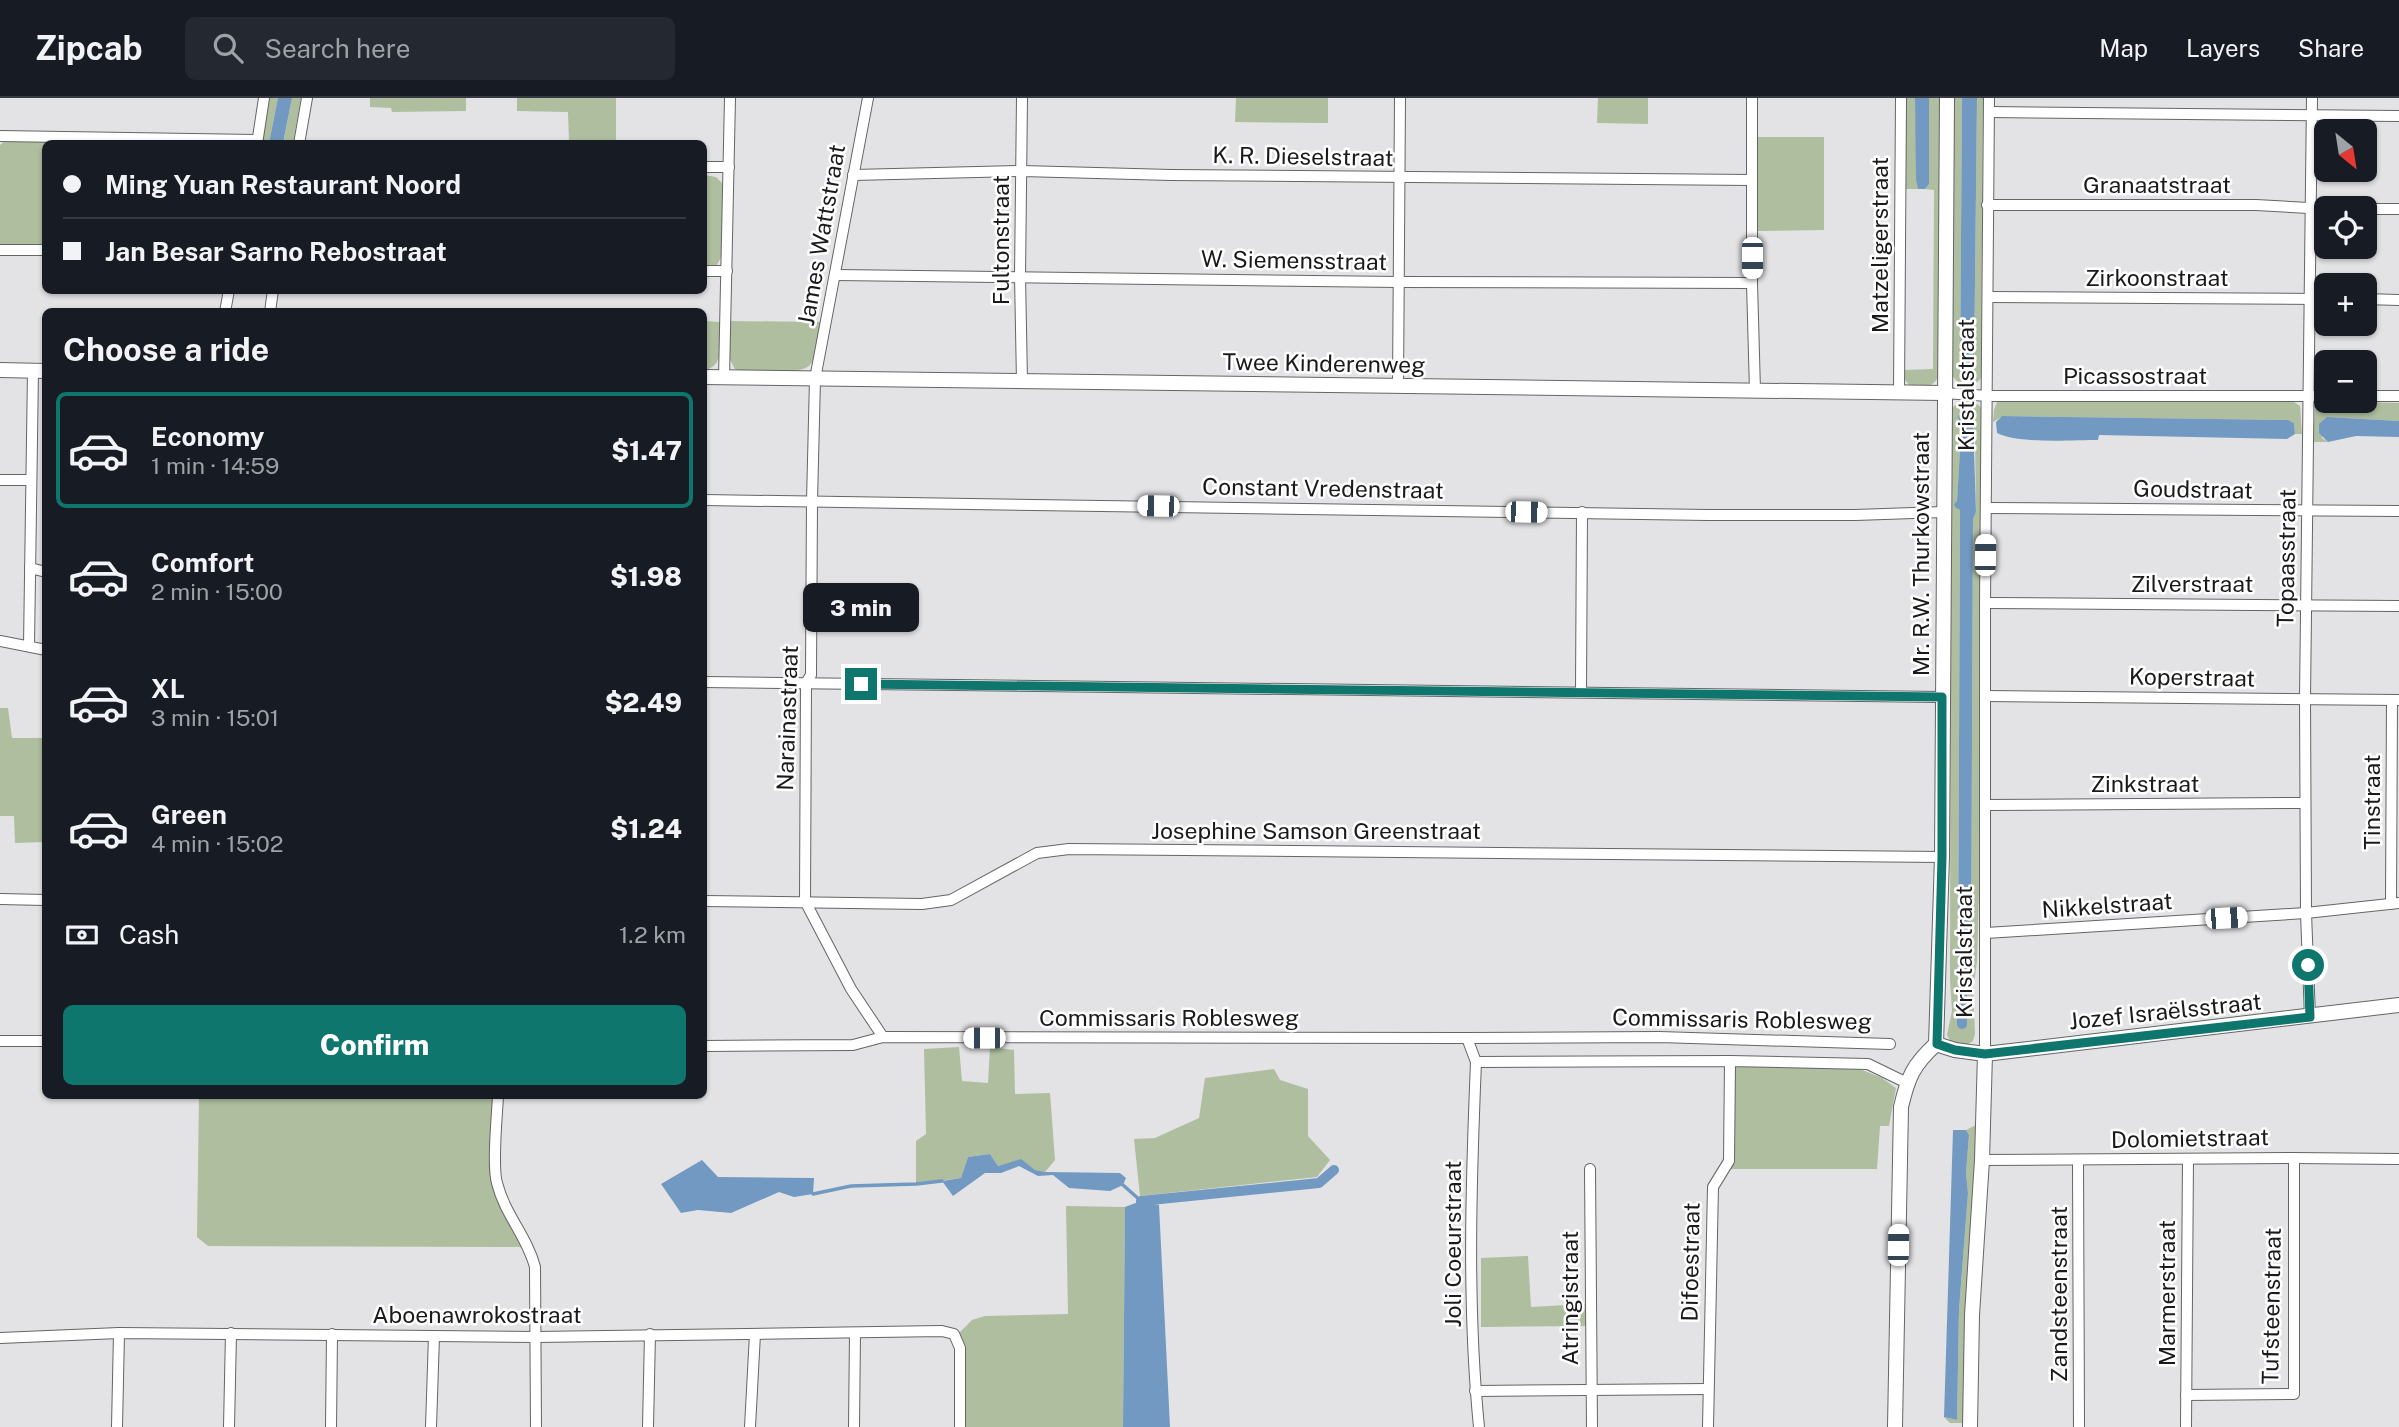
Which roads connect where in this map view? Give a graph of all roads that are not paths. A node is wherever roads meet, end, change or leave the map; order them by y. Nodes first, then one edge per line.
1 (264, 98) edge
2 (307, 98) edge
3 (730, 98) edge
4 (868, 98) edge
5 (1022, 98) edge
6 (1400, 98) edge
7 (1752, 98) edge
8 (1900, 98) edge
9 (1947, 98) edge
10 (1989, 98) edge
11 (2312, 98) edge
12 (1989, 112) junction
13 (2312, 116) junction
14 (2399, 116) edge
15 (0, 136) edge
16 (171, 140) edge
17 (257, 140) edge
18 (300, 140) edge
19 (707, 167) edge
20 (729, 167) junction
21 (1022, 171) junction
22 (853, 175) junction
23 (1400, 178) junction
24 (1752, 180) junction
25 (1987, 205) junction
26 (2310, 208) junction
27 (2314, 208) edge
28 (2377, 209) edge
29 (2399, 209) edge
30 (0, 250) edge
31 (42, 250) edge
32 (707, 271) edge
33 (727, 271) junction
34 (836, 275) junction
35 (1020, 276) junction
36 (1399, 282) junction
37 (1752, 284) junction
38 (1988, 297) junction
39 (2309, 299) junction
40 (2314, 299) edge
41 (2377, 299) edge
42 (2399, 300) edge
43 (0, 370) edge
44 (39, 370) edge
45 (707, 377) edge
46 (724, 377) junction
47 (815, 379) junction
48 (1022, 382) junction
49 (1398, 387) junction
50 (1755, 391) junction
51 (1899, 393) junction
52 (1944, 393) junction
53 (1988, 396) junction
54 (2309, 396) junction
55 (2314, 396) edge
56 (2377, 396) edge
57 (2399, 396) edge
58 (0, 480) edge
59 (30, 480) junction
60 (707, 500) edge
61 (812, 501) junction
62 (1986, 508) junction
63 (2307, 511) junction
64 (1582, 512) junction
65 (1943, 512) junction
66 (2399, 512) edge
67 (30, 568) junction
68 (42, 571) edge
69 (1985, 603) junction
70 (2306, 605) junction
71 (2399, 606) edge
72 (0, 640) edge
73 (29, 646) junction
74 (42, 649) edge
75 (707, 682) edge
76 (806, 683) junction
77 (1581, 691) junction
78 (1985, 696) junction
79 (1942, 697) junction
80 (2305, 699) junction
81 (2396, 700) edge
82 (2305, 803) junction
83 (1985, 805) junction
84 (1942, 857) junction
85 (0, 899) edge
86 (42, 900) edge
87 (707, 901) edge
88 (805, 901) junction
89 (2395, 903) edge
90 (2306, 913) junction
91 (1986, 933) junction
92 (2399, 1005) edge
93 (2310, 1017) junction
94 (883, 1037) junction
95 (1467, 1038) junction
96 (0, 1041) edge
97 (42, 1041) edge
98 (1890, 1044) dead end
99 (1937, 1044) junction
100 (707, 1046) edge
101 (1985, 1054) junction
102 (1730, 1061) junction
103 (1476, 1062) junction
104 (1907, 1083) junction
105 (498, 1099) edge
106 (2294, 1158) junction
107 (2188, 1159) junction
108 (2399, 1159) edge
109 (1982, 1160) junction
110 (2078, 1161) junction
111 (1590, 1169) dead end
112 (119, 1333) junction
113 (231, 1333) junction
114 (855, 1333) junction
115 (332, 1334) junction
116 (650, 1334) junction
117 (755, 1334) junction
118 (434, 1336) junction
119 (536, 1337) junction
120 (0, 1338) edge
121 (1708, 1388) junction
122 (1475, 1391) junction
123 (1590, 1391) junction
124 (2186, 1395) junction
125 (117, 1427) edge
126 (229, 1427) edge
127 (331, 1427) edge
128 (431, 1427) edge
129 (536, 1427) edge
130 (648, 1427) edge
131 (750, 1427) edge
132 (854, 1427) edge
133 (960, 1427) edge
134 (1479, 1427) edge
135 (1592, 1427) edge
136 (1708, 1427) edge
137 (1895, 1427) edge
138 (1970, 1427) edge
139 (2079, 1427) edge
140 (2186, 1427) edge

1 - 17 street
2 - 18 street
3 - 20 street
4 - 22 street, James Wattstraat
5 - 21 street, Fultonstraat
6 - 23 street
7 - 24 street
8 - 51 street, Matzeligerstraat
9 - 52 street, Mr. R.W. Thurkowstraat
10 - 12 street, Kristalstraat
11 - 13 street, Topaasstraat
12 - 13 street
12 - 25 street, Kristalstraat
13 - 14 street
13 - 26 street, Topaasstraat
15 - 16 street
19 - 20 street
20 - 33 street
21 - 22 street, K. R. Dieselstraat
21 - 23 street, K. R. Dieselstraat
21 - 35 street, Fultonstraat
22 - 34 street, James Wattstraat
23 - 24 street, K. R. Dieselstraat
23 - 36 street
24 - 37 street
25 - 26 street, Granaatstraat
25 - 38 street, Kristalstraat
26 - 27 street, Granaatstraat
26 - 39 street, Topaasstraat
28 - 29 street
30 - 31 street
32 - 33 street
33 - 46 street
34 - 35 street, W. Siemensstraat
34 - 47 street, James Wattstraat
35 - 36 street, W. Siemensstraat
35 - 48 street, Fultonstraat
36 - 37 street, W. Siemensstraat
36 - 49 street
37 - 50 street
38 - 39 street, Zirkoonstraat
38 - 53 street, Kristalstraat
39 - 40 street, Zirkoonstraat
39 - 54 street, Topaasstraat
41 - 42 street
43 - 44 street
44 - 59 street
45 - 46 street, Twee Kinderenweg
46 - 47 street, Twee Kinderenweg
47 - 48 street, Twee Kinderenweg
47 - 61 street, Narainastraat
48 - 49 street, Twee Kinderenweg
49 - 50 street, Twee Kinderenweg
50 - 51 street, Twee Kinderenweg
51 - 52 street, Twee Kinderenweg
52 - 53 street, Picassostraat
52 - 65 street, Mr. R.W. Thurkowstraat
53 - 54 street, Picassostraat
53 - 62 street, Kristalstraat
54 - 55 street, Picassostraat
54 - 63 street, Topaasstraat
56 - 57 street
58 - 59 street
59 - 67 street
60 - 61 street, Constant Vredenstraat
61 - 64 street, Constant Vredenstraat
61 - 76 street, Narainastraat
62 - 63 street, Goudstraat
62 - 69 street, Kristalstraat
63 - 66 street, Goudstraat
63 - 70 street, Topaasstraat
64 - 65 street, Constant Vredenstraat
64 - 77 street
65 - 79 street, Mr. R.W. Thurkowstraat
67 - 68 street
67 - 73 street
69 - 70 street, Zilverstraat
69 - 78 street, Kristalstraat
70 - 71 street, Zilverstraat
70 - 80 street, Topaasstraat
72 - 73 street
73 - 74 street
75 - 76 street
76 - 77 street
76 - 88 street, Narainastraat
77 - 79 street
78 - 80 street, Koperstraat
78 - 83 street, Kristalstraat
79 - 84 street, Mr. R.W. Thurkowstraat
80 - 81 street, Koperstraat
80 - 82 street, Topaasstraat
81 - 89 street, Tinstraat
82 - 83 street, Zinkstraat
82 - 90 street, Topaasstraat
83 - 91 street, Kristalstraat
84 - 88 street, Josephine Samson Greenstraat
84 - 99 street, Mr. R.W. Thurkowstraat
85 - 86 street
87 - 88 street, Josephine Samson Greenstraat
88 - 94 street, Narainastraat
89 - 90 street, Nikkelstraat
90 - 91 street, Nikkelstraat
90 - 93 street, Topaasstraat
91 - 101 street, Kristalstraat
92 - 93 street, Jozef Israëlsstraat
93 - 101 street, Jozef Israëlsstraat
94 - 95 street, Commissaris Roblesweg
94 - 100 street, Commissaris Roblesweg
95 - 98 street, Commissaris Roblesweg
95 - 103 street
96 - 97 street
99 - 101 street, Jozef Israëlsstraat
99 - 104 street
101 - 109 street, Kristalstraat
102 - 103 street, Commissaris Roblesweg
102 - 104 street, Commissaris Roblesweg
102 - 121 street, Difoestraat
103 - 122 street, Joli Coeurstraat
104 - 137 street
105 - 119 street
106 - 107 street, Dolomietstraat
106 - 108 street, Dolomietstraat
106 - 124 street, Tufsteenstraat
107 - 110 street, Dolomietstraat
107 - 124 street, Marmerstraat
109 - 110 street, Dolomietstraat
109 - 138 street, Kristalstraat
110 - 139 street, Zandsteenstraat
111 - 123 street, Atringistraat
112 - 113 street, Aboenawrokostraat
112 - 120 street, Aboenawrokostraat
112 - 125 street
113 - 115 street, Aboenawrokostraat
113 - 126 street
114 - 117 street, Aboenawrokostraat
114 - 132 street
114 - 133 street, Aboenawrokostraat
115 - 118 street, Aboenawrokostraat
115 - 127 street
116 - 117 street, Aboenawrokostraat
116 - 119 street, Aboenawrokostraat
116 - 130 street
117 - 131 street
118 - 119 street, Aboenawrokostraat
118 - 128 street
119 - 129 street
121 - 123 street
121 - 136 street, Difoestraat
122 - 123 street
122 - 134 street, Joli Coeurstraat
123 - 135 street, Atringistraat
124 - 140 street, Marmerstraat

